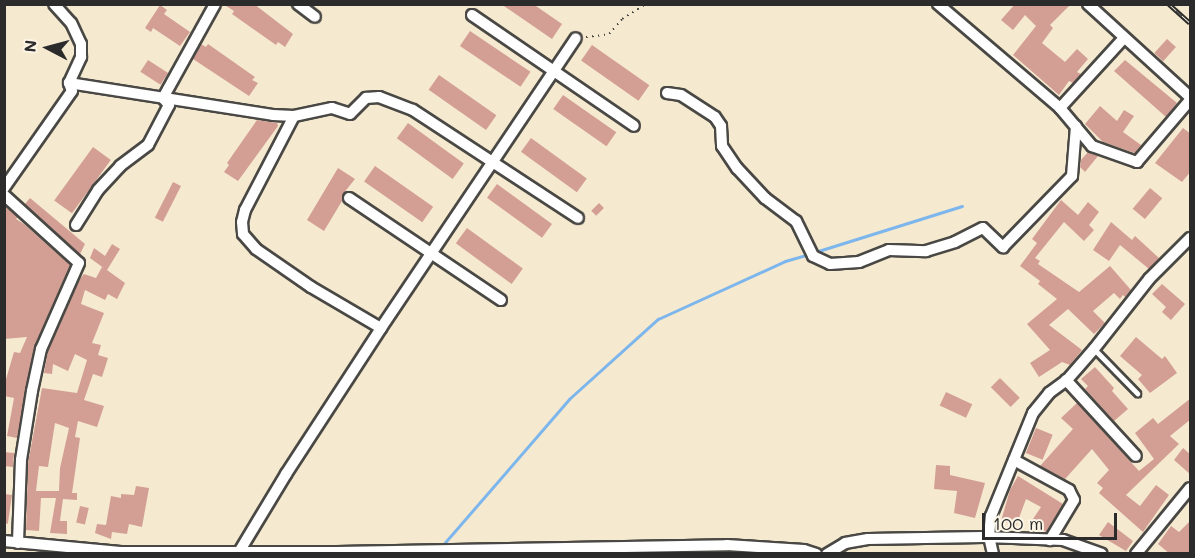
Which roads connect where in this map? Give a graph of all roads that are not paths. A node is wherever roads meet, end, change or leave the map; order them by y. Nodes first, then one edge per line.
1 (54, 4) edge
2 (216, 4) edge
3 (298, 4) edge
4 (938, 4) edge
5 (1089, 4) edge
6 (472, 15) dead end
7 (315, 17) dead end
8 (576, 38) road end
9 (1124, 38) junction
10 (554, 70) junction
11 (69, 83) junction
12 (667, 93) dead end
13 (163, 98) junction
14 (1191, 99) edge
15 (1060, 108) junction
16 (294, 116) junction
17 (634, 126) dead end
18 (1076, 126) junction
19 (491, 161) junction
20 (4, 188) edge
21 (4, 195) edge
22 (349, 198) dead end
23 (578, 218) dead end
24 (76, 225) dead end
25 (1191, 238) edge
26 (431, 253) junction
27 (501, 300) dead end
28 (381, 328) junction
29 (1094, 349) junction
30 (1066, 380) junction
31 (1137, 393) dead end
32 (1137, 456) dead end
33 (1014, 460) junction
34 (1190, 489) edge
35 (989, 537) junction
36 (1050, 540) junction
37 (4, 541) edge
38 (18, 543) junction
39 (239, 552) edge
40 (831, 552) edge
41 (816, 554) edge
42 (993, 554) edge
43 (1102, 554) edge
44 (1136, 554) edge

1 - 11 street
2 - 13 street
3 - 7 street
4 - 15 street
5 - 9 street
6 - 10 street
8 - 10 street
9 - 14 street
9 - 15 street
10 - 17 street
10 - 19 street
11 - 13 street
11 - 20 street
12 - 18 street
13 - 16 street
13 - 24 street
14 - 18 street
15 - 18 street
16 - 19 street
16 - 28 street
19 - 23 street
19 - 26 street
21 - 38 street
22 - 26 street
25 - 29 street
26 - 27 street
26 - 28 street
28 - 39 street
29 - 30 street
29 - 31 lane
30 - 32 street
30 - 33 street
33 - 35 street
33 - 36 street
34 - 44 street
35 - 36 street
35 - 40 street
35 - 42 street
36 - 43 street
37 - 38 street
38 - 39 street
39 - 41 street

